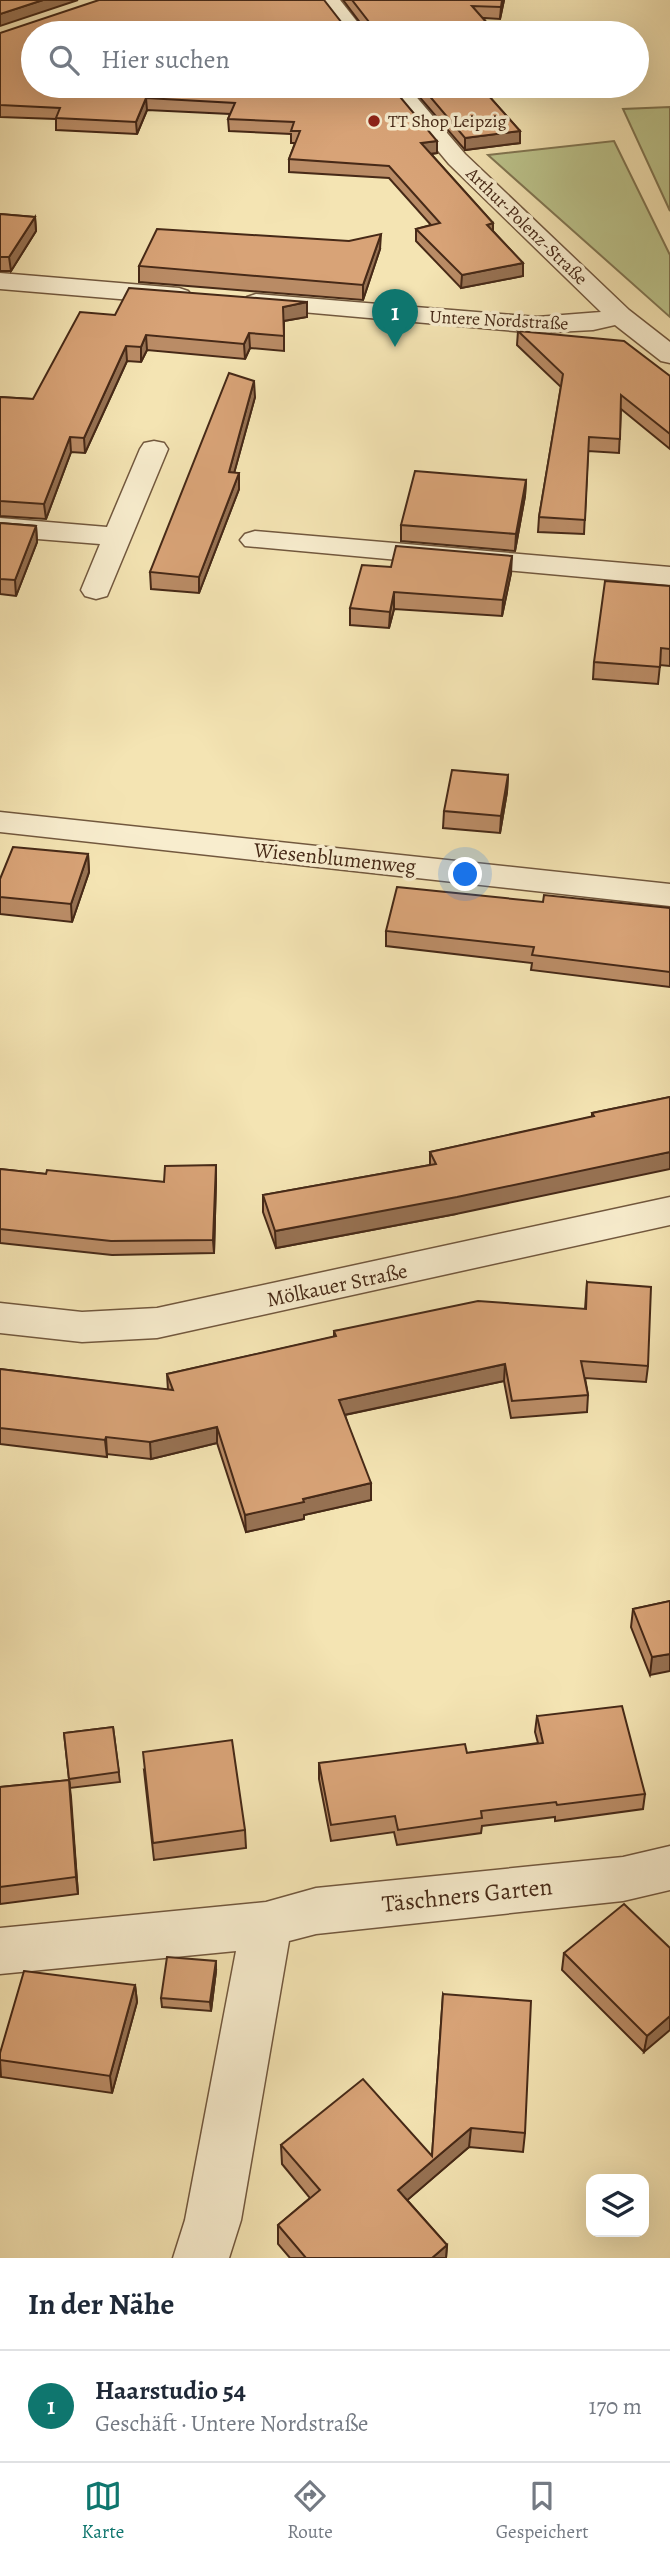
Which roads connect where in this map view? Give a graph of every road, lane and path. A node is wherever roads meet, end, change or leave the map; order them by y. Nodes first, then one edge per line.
1 (329, 0) edge
2 (346, 21) edge
3 (405, 98) edge
4 (0, 281) edge
5 (206, 298) edge
6 (234, 300) edge
7 (620, 316) junction
8 (670, 355) edge
9 (154, 449) dead end
10 (0, 527) edge
11 (118, 537) junction
12 (255, 540) dead end
13 (670, 576) edge
14 (96, 590) dead end
15 (0, 822) edge
16 (670, 895) edge
17 (670, 1211) edge
18 (0, 1318) edge
19 (670, 1868) edge
20 (266, 1925) junction
21 (0, 1951) edge
22 (201, 2258) edge

1 - 2 street
3 - 7 street, Arthur-Polenz-Straße
4 - 5 street
6 - 7 street, Untere Nordstraße
7 - 8 street, Arthur-Polenz-Straße
9 - 11 street
10 - 11 street
11 - 14 street
12 - 13 street
15 - 16 street, Wiesenblumenweg
17 - 18 street, Mölkauer Straße
19 - 20 street, Täschners Garten
20 - 21 street, Täschners Garten
20 - 22 street

